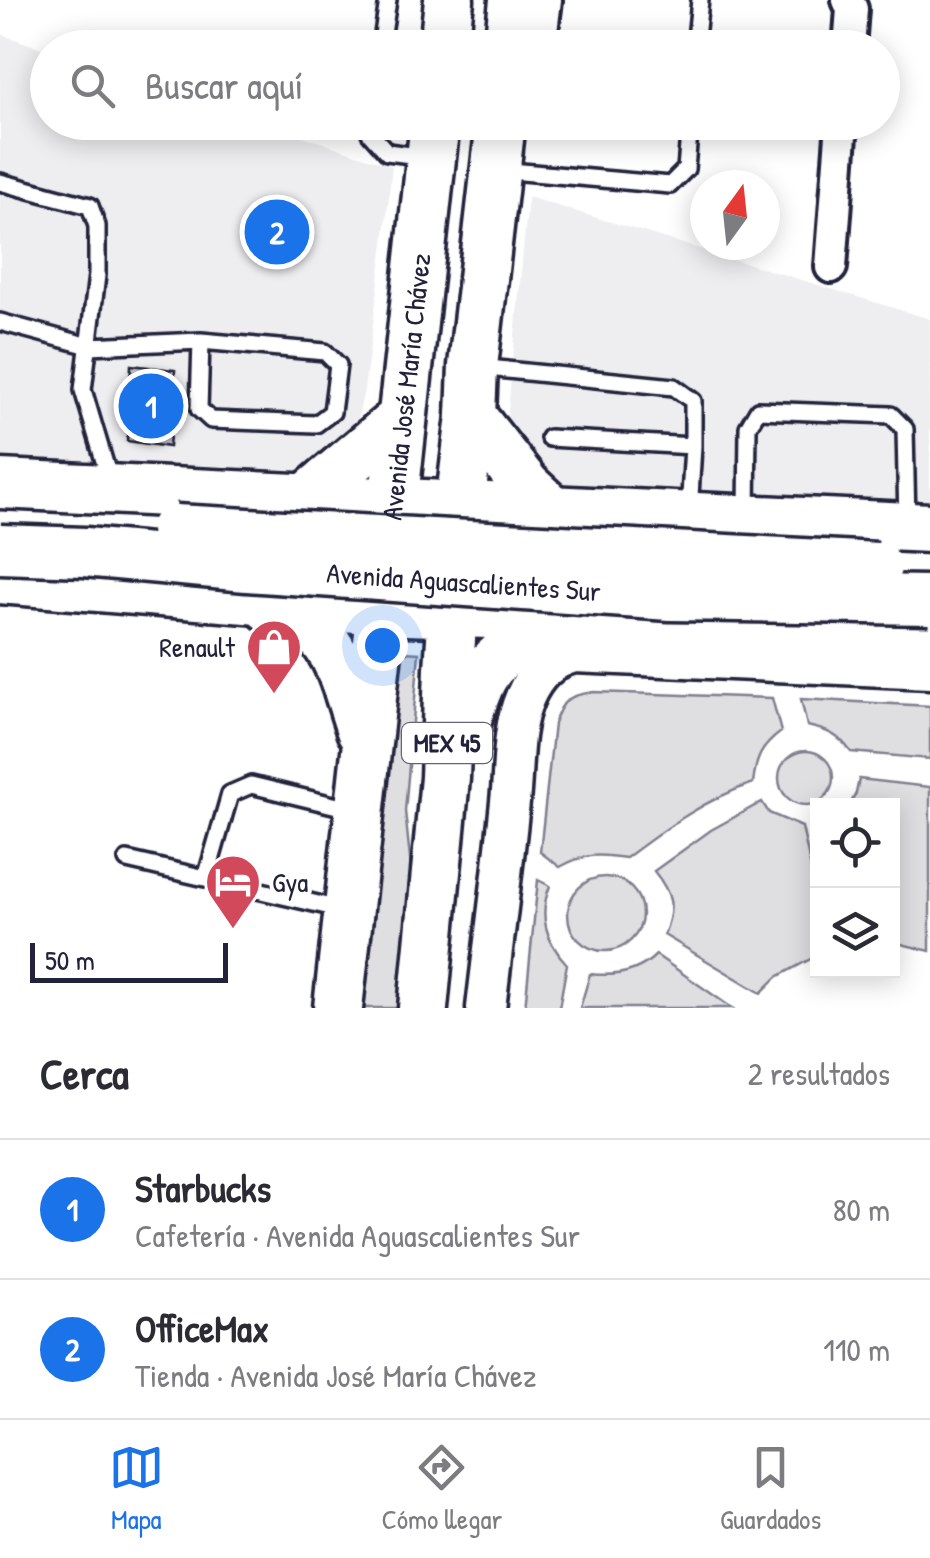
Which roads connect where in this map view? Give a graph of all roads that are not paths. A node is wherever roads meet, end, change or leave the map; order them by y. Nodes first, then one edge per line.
1 (388, 0) edge
2 (449, 0) edge
3 (514, 0) edge
4 (546, 0) edge
5 (700, 0) edge
6 (853, 3) edge
7 (384, 30) edge
8 (446, 30) edge
9 (512, 30) edge
10 (542, 30) edge
11 (698, 30) edge
12 (850, 30) edge
13 (376, 140) edge
14 (433, 140) edge
15 (500, 140) edge
16 (688, 140) edge
17 (841, 140) edge
18 (496, 170) junction
19 (0, 182) edge
20 (830, 268) dead end
21 (0, 322) edge
22 (201, 341) junction
23 (89, 346) junction
24 (473, 366) junction
25 (471, 416) junction
26 (402, 418) junction
27 (549, 438) dead end
28 (693, 446) junction
29 (0, 484) edge
30 (112, 490) junction
31 (307, 498) junction
32 (393, 502) junction
33 (460, 506) junction
34 (553, 511) junction
35 (0, 516) edge
36 (688, 516) junction
37 (748, 519) junction
38 (829, 523) junction
39 (919, 528) edge
40 (0, 549) edge
41 (930, 569) edge
42 (0, 580) edge
43 (247, 599) junction
44 (930, 600) edge
45 (381, 610) junction
46 (453, 614) junction
47 (770, 626) junction
48 (930, 631) edge
49 (593, 637) junction
50 (930, 670) edge
51 (366, 746) junction
52 (446, 778) junction
53 (359, 811) junction
54 (127, 860) dead end
55 (206, 878) junction
56 (348, 911) junction
57 (338, 1008) edge
58 (423, 1008) edge
59 (486, 1008) edge

1 - 7 lane
2 - 8 main road
3 - 9 main road
4 - 10 street
5 - 11 lane
6 - 12 street
13 - 14 lane
14 - 26 main road, Avenida José María Chávez / MEX 45
15 - 18 main road, MEX 45
16 - 18 lane
17 - 20 street
18 - 24 main road, MEX 45
19 - 23 lane
21 - 23 lane
22 - 22 lane
22 - 23 lane
23 - 30 lane
24 - 25 main road, MEX 45
24 - 28 lane
25 - 33 main road, MEX 45
25 - 34 main road
26 - 31 main road
26 - 32 main road, Avenida José María Chávez / MEX 45
27 - 28 lane
28 - 36 lane
29 - 30 main road
30 - 31 main road
31 - 32 main road
32 - 33 main road
32 - 45 main road, Avenida José María Chávez / MEX 45
33 - 34 main road
33 - 46 main road, MEX 45
34 - 36 main road
35 - 41 main road, Avenida Aguascalientes Sur, bridge
36 - 37 main road
37 - 38 main road
37 - 39 lane
38 - 39 main road
38 - 47 main road
40 - 44 main road, Avenida Aguascalientes Sur, bridge
42 - 43 main road, Avenida Aguascalientes Sur
43 - 45 main road, Avenida Aguascalientes Sur
43 - 51 main road
45 - 46 main road, Avenida Aguascalientes Sur
45 - 51 main road, Avenida José María Chávez / MEX 45
46 - 49 main road, Avenida Aguascalientes Sur
46 - 52 main road, MEX 45
47 - 48 main road, Avenida Aguascalientes Sur
47 - 49 main road, Avenida Aguascalientes Sur
49 - 50 street, Avenida Aguascalientes Sur
49 - 52 main road
49 - 59 street
51 - 53 main road, Avenida José María Chávez / MEX 45
52 - 58 main road, MEX 45
53 - 55 lane
53 - 56 main road, Avenida José María Chávez / MEX 45
54 - 55 lane
55 - 56 lane
56 - 57 main road, Avenida José María Chávez / MEX 45

